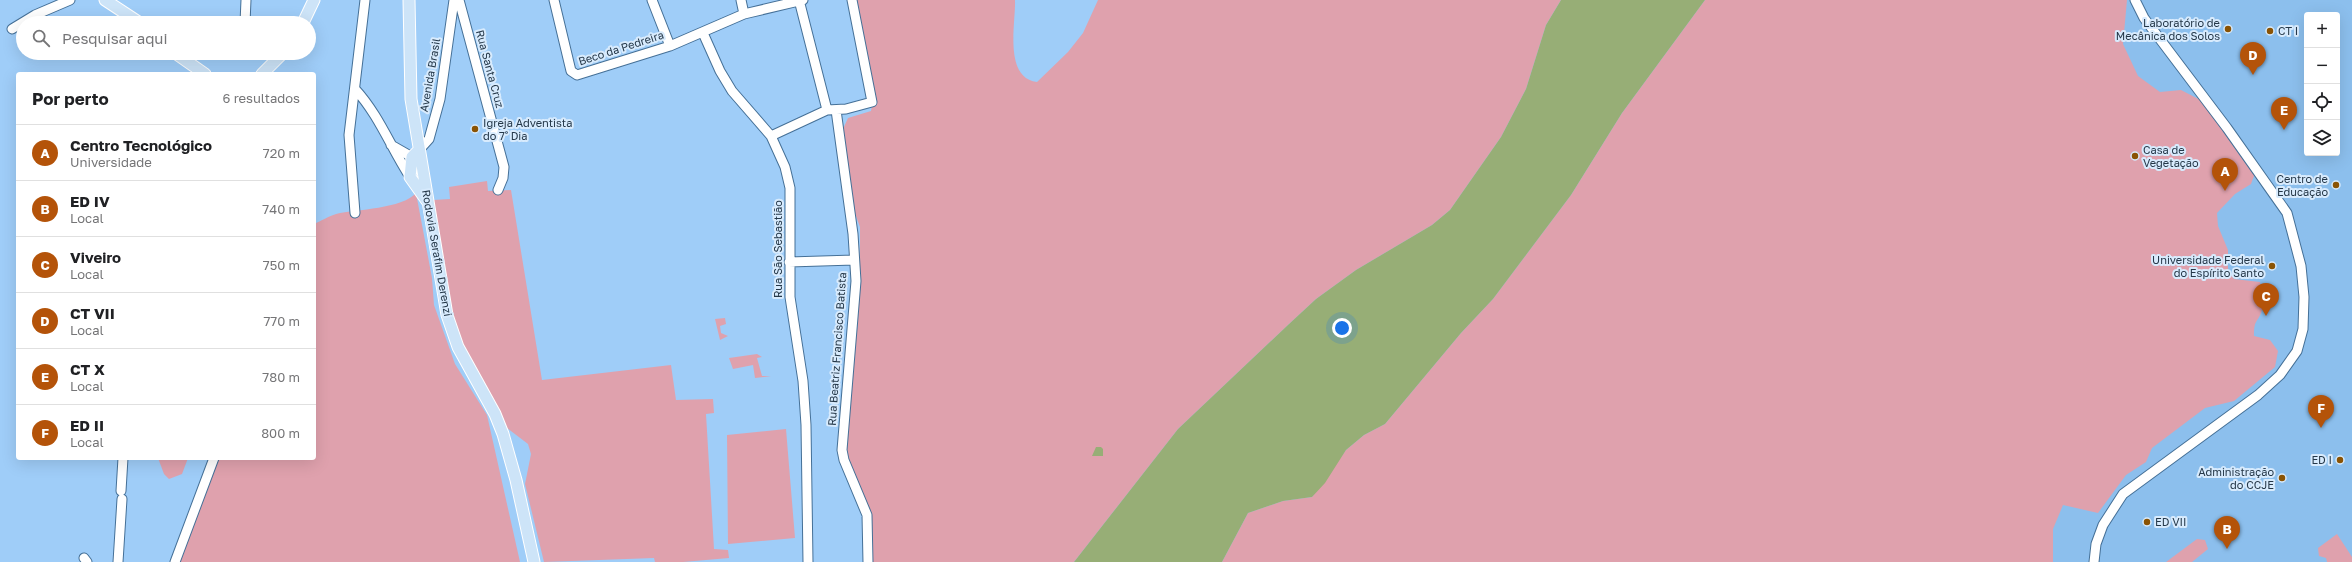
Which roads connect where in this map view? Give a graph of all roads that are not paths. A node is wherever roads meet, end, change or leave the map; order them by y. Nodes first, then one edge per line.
1 (70, 0) edge
2 (105, 0) edge
3 (246, 0) edge
4 (314, 0) edge
5 (365, 0) edge
6 (409, 0) edge
7 (454, 0) edge
8 (459, 0) edge
9 (554, 0) edge
10 (652, 0) edge
11 (740, 0) edge
12 (800, 0) edge
13 (852, 0) edge
14 (2135, 0) edge
15 (744, 14) junction
16 (33, 16) edge
17 (129, 16) edge
18 (245, 16) edge
19 (306, 16) edge
20 (16, 27) edge
21 (12, 29) dead end
22 (703, 33) junction
23 (670, 46) junction
24 (185, 60) edge
25 (276, 60) edge
26 (202, 72) edge
27 (264, 72) edge
28 (355, 90) junction
29 (831, 110) junction
30 (771, 136) junction
31 (391, 145) junction
32 (416, 153) junction
33 (410, 177) junction
34 (498, 190) dead end
35 (429, 203) junction
36 (355, 213) dead end
37 (854, 260) junction
38 (789, 262) junction
39 (123, 460) edge
40 (213, 460) edge
41 (118, 562) edge
42 (175, 562) edge
43 (534, 562) edge
44 (808, 562) edge
45 (868, 562) edge
46 (2094, 562) edge

1 - 16 street
2 - 17 main road
3 - 18 street
4 - 19 main road
5 - 28 street
6 - 32 main road, Rodovia Serafim Derenzi
7 - 32 street, Avenida Brasil
8 - 34 street, Rua Santa Cruz
9 - 23 street, Beco da Pedreira
10 - 23 street
11 - 15 street
12 - 15 street, Beco da Pedreira
12 - 29 street, Rua Beatriz Francisco Batista
13 - 29 street
14 - 46 street
15 - 22 street, Beco da Pedreira
20 - 21 street
22 - 23 street, Beco da Pedreira
22 - 30 street, Rua São Sebastião
24 - 26 main road
25 - 27 main road
28 - 31 street
28 - 36 street
29 - 30 street
29 - 37 street, Rua Beatriz Francisco Batista
30 - 38 street, Rua São Sebastião
31 - 32 street
31 - 33 street
32 - 33 main road
32 - 35 main road, Rodovia Serafim Derenzi
33 - 35 main road
35 - 43 main road, Rodovia Serafim Derenzi
37 - 38 street
37 - 45 street, Rua Beatriz Francisco Batista
38 - 44 street, Rua São Sebastião
39 - 41 street
40 - 42 street

